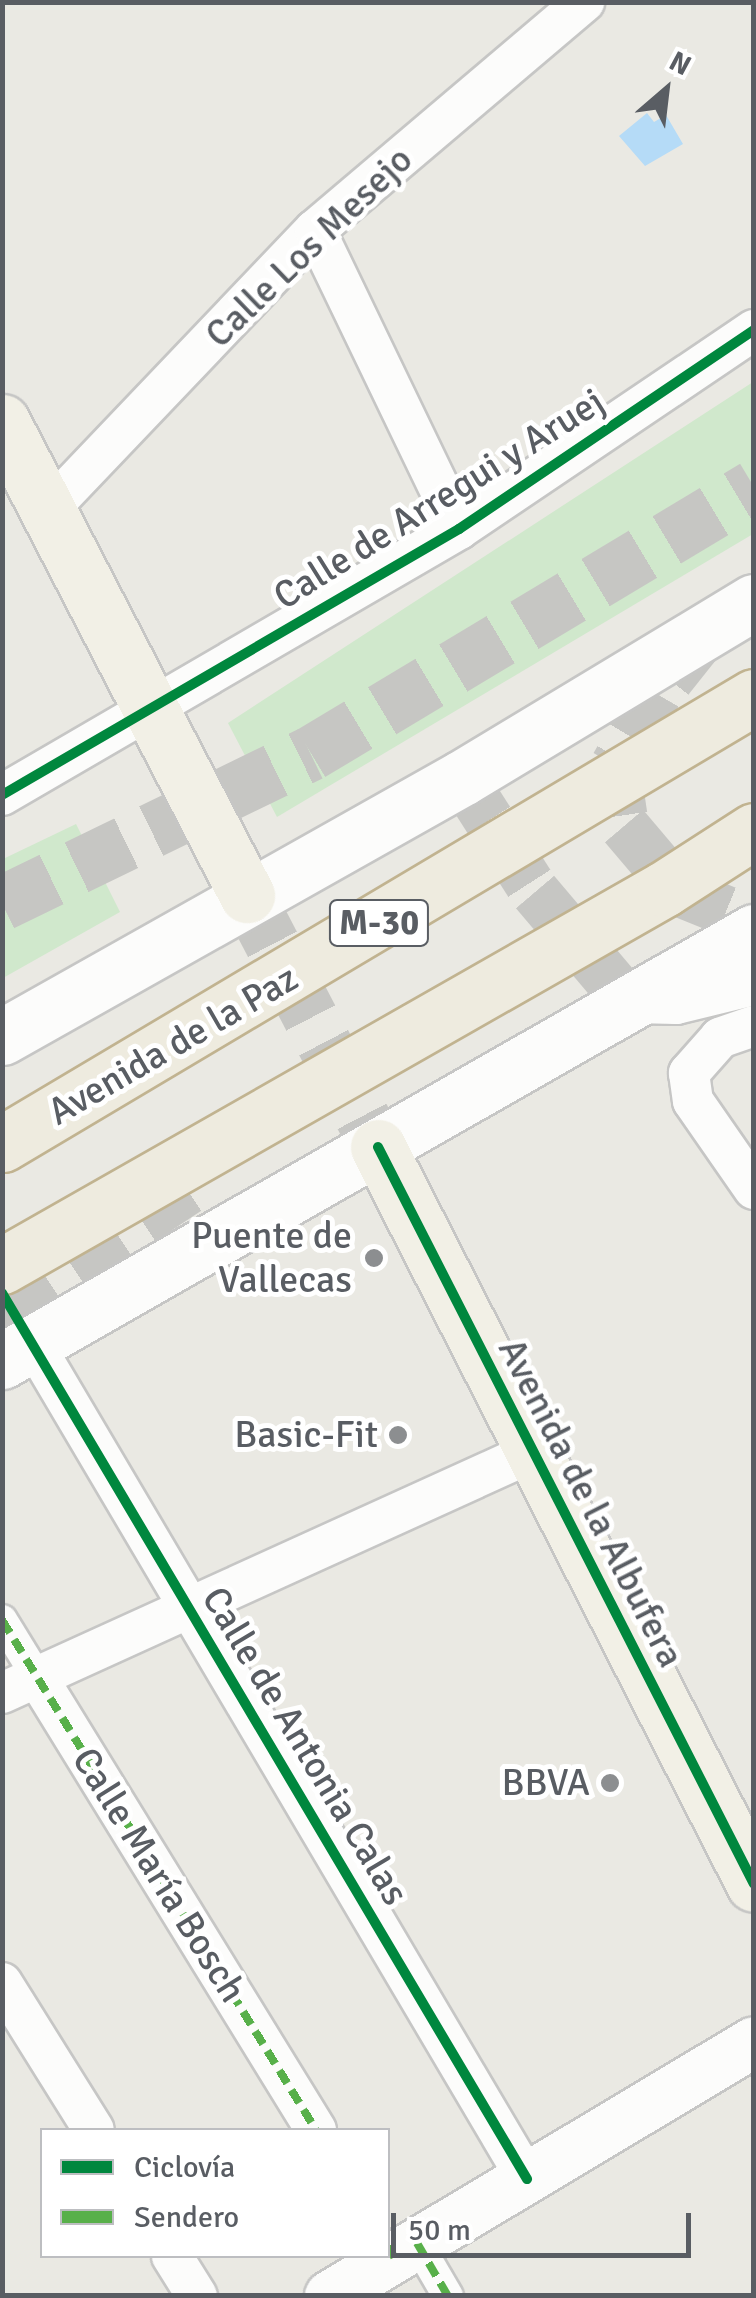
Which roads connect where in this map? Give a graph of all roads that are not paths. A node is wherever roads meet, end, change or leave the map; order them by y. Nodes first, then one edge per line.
1 (584, 2) edge
2 (315, 230) junction
3 (754, 330) edge
4 (2, 422) edge
5 (48, 509) junction
6 (458, 529) junction
7 (754, 602) edge
8 (754, 696) edge
9 (153, 712) junction
10 (2, 795) edge
11 (754, 831) edge
12 (247, 895) junction
13 (754, 932) edge
14 (754, 985) edge
15 (630, 1004) junction
16 (754, 1026) edge
17 (2, 1037) edge
18 (2, 1144) edge
19 (378, 1147) junction
20 (754, 1189) edge
21 (2, 1266) edge
22 (18, 1352) edge
23 (530, 1453) junction
24 (188, 1608) junction
25 (2, 1620) edge
26 (20, 1685) edge
27 (753, 1881) edge
28 (2, 1983) edge
29 (754, 2042) edge
30 (93, 2128) edge
31 (315, 2128) edge
32 (527, 2179) junction
33 (400, 2249) edge
34 (173, 2258) edge
35 (387, 2258) edge
36 (196, 2296) edge
37 (330, 2296) edge
38 (448, 2296) edge

1 - 2 street, Calle Los Mesejo
2 - 5 street, Calle Los Mesejo
2 - 6 street
3 - 6 street, Calle de Arregui y Aruej
4 - 5 main road
5 - 9 main road
6 - 9 street, Calle de Arregui y Aruej
7 - 12 main road
8 - 18 highway, Avenida de la Paz / M-30, bridge
9 - 10 street, Calle de Arregui y Aruej
9 - 12 main road
11 - 21 highway, bridge
12 - 17 main road
13 - 15 main road
14 - 15 street
15 - 19 main road
16 - 20 street
19 - 22 main road
19 - 23 main road, Avenida de la Albufera
22 - 24 street, Calle de Antonia Calas
23 - 24 street
23 - 27 main road, Avenida de la Albufera
24 - 26 street
24 - 32 street, Calle de Antonia Calas
25 - 26 street, Calle María Bosch
26 - 31 street, Calle María Bosch
28 - 30 street
29 - 32 street
32 - 33 street
33 - 38 street
34 - 36 street
35 - 37 street

